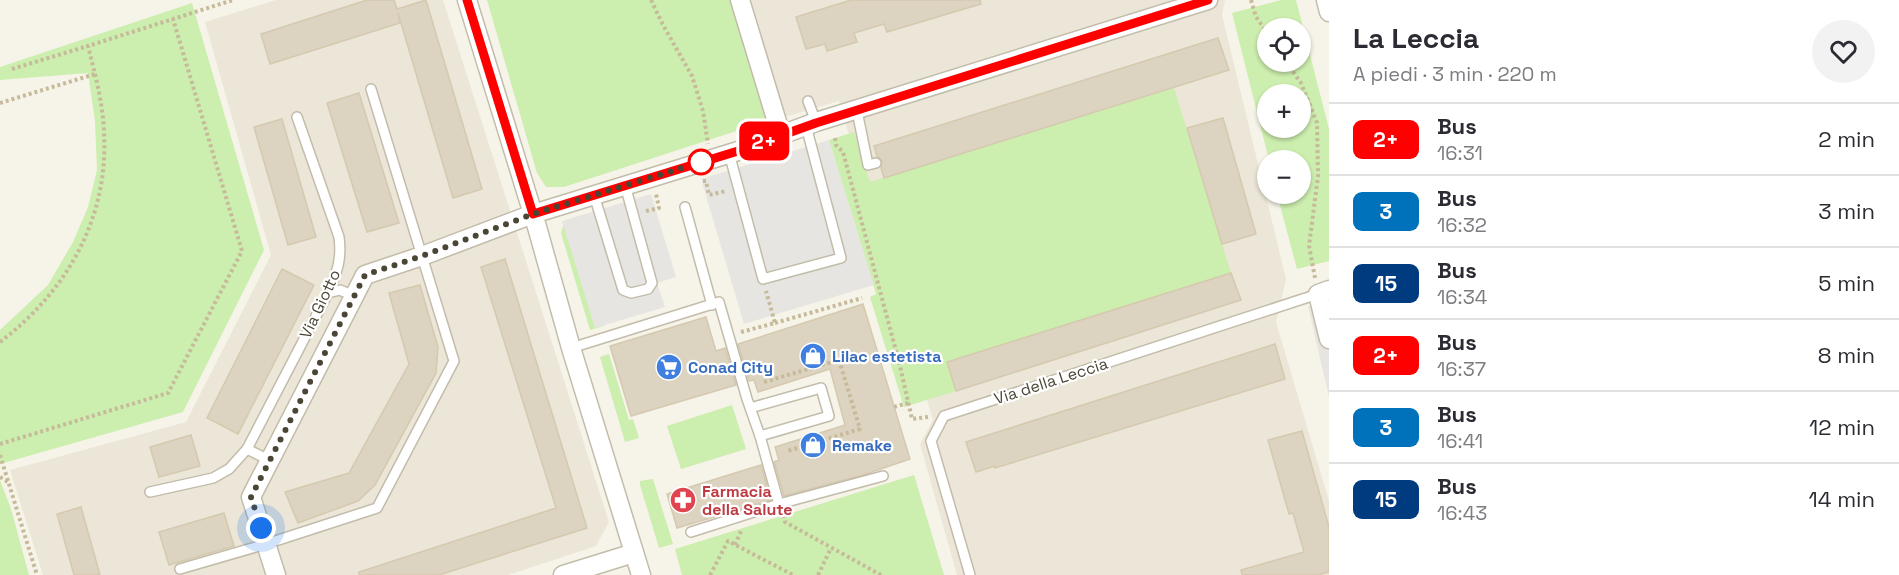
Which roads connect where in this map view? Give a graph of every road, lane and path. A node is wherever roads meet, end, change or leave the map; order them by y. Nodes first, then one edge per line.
1 (233, 0) edge
2 (467, 0) edge
3 (651, 0) edge
4 (740, 0) edge
5 (1208, 0) edge
6 (1251, 0) edge
7 (1326, 0) edge
8 (225, 1) edge
9 (1329, 12) edge
10 (1257, 18) edge
11 (173, 19) junction
12 (88, 46) junction
13 (12, 69) dead end
14 (1293, 72) edge
15 (95, 74) junction
16 (371, 89) dead end
17 (808, 101) dead end
18 (0, 103) edge
19 (857, 111) junction
20 (297, 117) dead end
21 (811, 124) junction
22 (781, 135) junction
23 (835, 138) dead end
24 (729, 153) junction
25 (710, 159) junction
26 (876, 163) dead end
27 (706, 182) dead end
28 (626, 185) junction
29 (663, 192) dead end
30 (709, 193) dead end
31 (594, 195) junction
32 (658, 207) dead end
33 (685, 207) dead end
34 (533, 214) junction
35 (422, 256) junction
36 (1312, 265) dead end
37 (763, 279) junction
38 (1323, 292) edge
39 (328, 293) junction
40 (354, 296) junction
41 (862, 298) dead end
42 (712, 305) junction
43 (775, 323) junction
44 (729, 336) junction
45 (1329, 339) edge
46 (0, 342) edge
47 (571, 348) junction
48 (908, 403) junction
49 (894, 407) dead end
50 (750, 408) junction
51 (944, 416) junction
52 (760, 436) junction
53 (0, 444) edge
54 (247, 449) junction
55 (0, 455) edge
56 (269, 460) junction
57 (884, 476) dead end
58 (0, 477) edge
59 (9, 483) junction
60 (150, 492) dead end
61 (779, 504) junction
62 (691, 532) dead end
63 (266, 544) junction
64 (831, 548) junction
65 (634, 553) junction
66 (180, 569) dead end
67 (37, 575) edge
68 (276, 575) edge
69 (563, 575) edge
70 (641, 575) edge
71 (710, 575) edge
72 (792, 575) edge
73 (818, 575) edge
74 (881, 575) edge
75 (970, 575) edge

1 - 8 path
2 - 34 street
3 - 25 path
4 - 22 street
5 - 19 street, Via Giotto
6 - 10 path
7 - 9 street
8 - 11 path
11 - 12 path
11 - 53 path
12 - 13 path
12 - 15 path
14 - 36 path
15 - 18 path
15 - 46 path
16 - 35 lane
17 - 21 lane
19 - 21 street, Via Giotto
19 - 26 lane
20 - 39 lane, Via Giotto
21 - 22 street, Via Giotto
21 - 37 lane
22 - 24 street, Via Giotto
23 - 48 path
24 - 25 street, Via Giotto
24 - 37 lane
25 - 28 street, Via Giotto
27 - 30 path
28 - 31 street, Via Giotto
28 - 31 lane
29 - 32 path
31 - 34 street, Via Giotto
33 - 42 lane
34 - 35 street, Via Giotto
34 - 47 street
35 - 40 street, Via Giotto
35 - 63 lane
37 - 43 path
38 - 45 street, Via della Leccia
38 - 51 lane, Via della Leccia
39 - 40 lane
39 - 54 lane, Via Giotto
40 - 56 street, Via Giotto
41 - 43 path
42 - 44 lane
42 - 47 lane
43 - 44 path
44 - 50 lane
47 - 65 street
48 - 49 path
48 - 51 path
50 - 52 lane
50 - 52 lane
51 - 75 lane
52 - 61 lane
54 - 56 lane
54 - 60 lane, Via Giotto
55 - 59 path
56 - 63 street, Via Giotto
57 - 61 lane
58 - 59 path
59 - 67 path
61 - 62 lane
61 - 64 path
63 - 66 lane
63 - 68 street, Via Giotto
64 - 73 path
64 - 74 path
65 - 69 street
65 - 70 street
71 - 72 path

